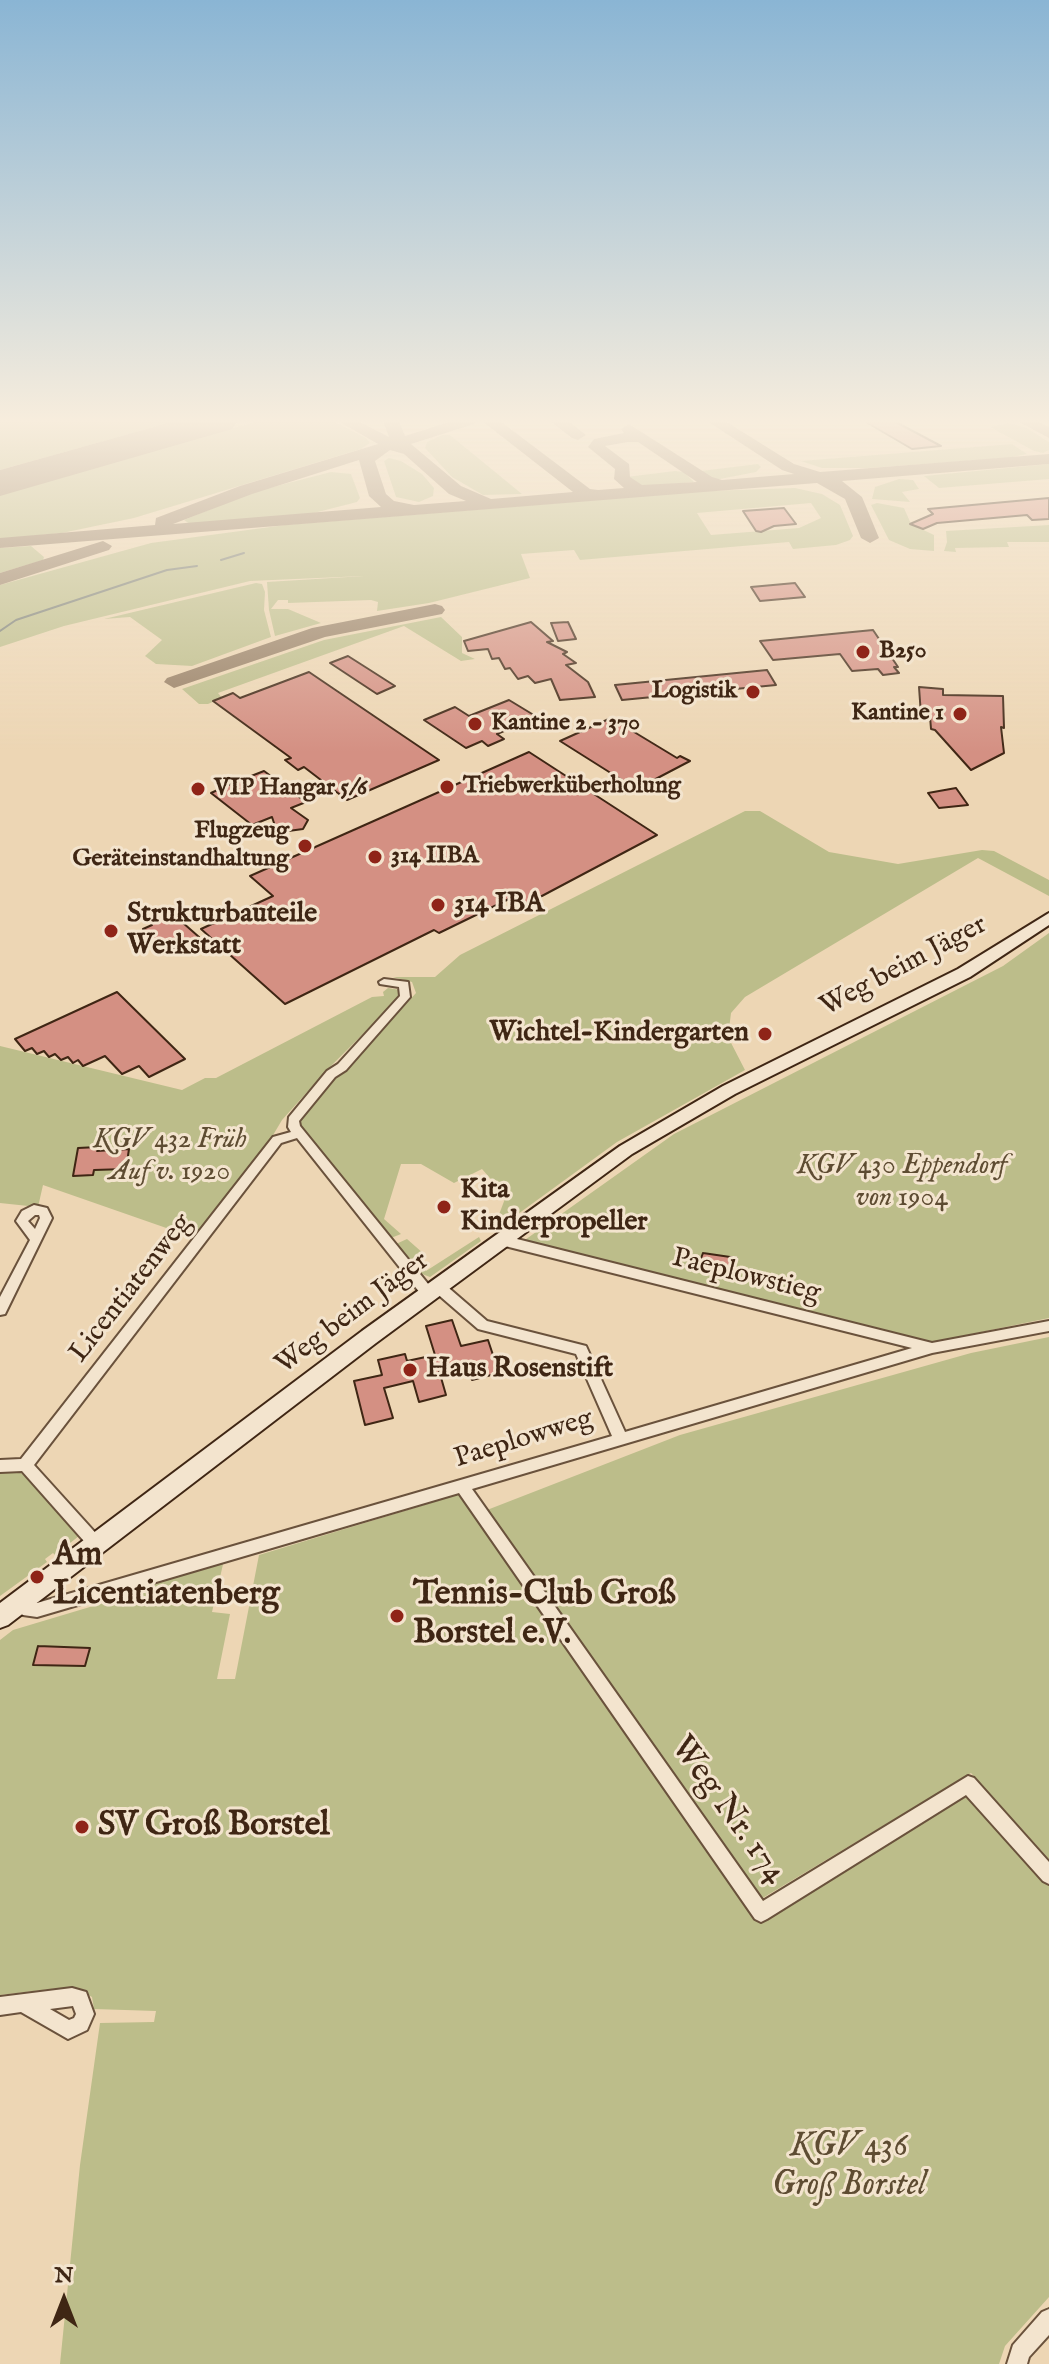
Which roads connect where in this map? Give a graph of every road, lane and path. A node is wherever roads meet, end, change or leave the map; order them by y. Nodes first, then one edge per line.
1 (1049, 918) edge
2 (384, 982) dead end
3 (298, 1134) junction
4 (36, 1240) dead end
5 (501, 1240) junction
6 (434, 1290) junction
7 (0, 1310) edge
8 (1049, 1326) edge
9 (932, 1348) junction
10 (621, 1439) junction
11 (25, 1465) junction
12 (0, 1466) edge
13 (462, 1486) junction
14 (96, 1544) junction
15 (9, 1610) edge
16 (1049, 1875) edge
17 (24, 2004) dead end
18 (0, 2006) edge
19 (1049, 2319) edge
20 (1017, 2364) edge

1 - 5 street, Weg beim Jäger
2 - 3 street
3 - 6 street
3 - 11 street, Licentiatenweg
4 - 7 street
5 - 6 street, Weg beim Jäger
5 - 9 street, Paeplowstieg
6 - 10 street
6 - 14 street, Weg beim Jäger
8 - 9 street, Paeplowweg
9 - 10 street, Paeplowweg
10 - 13 street, Paeplowweg
11 - 12 street
11 - 14 street
13 - 15 street, Paeplowweg
13 - 16 street, Weg Nr. 174
14 - 15 street, Weg beim Jäger
17 - 18 street
19 - 20 street

